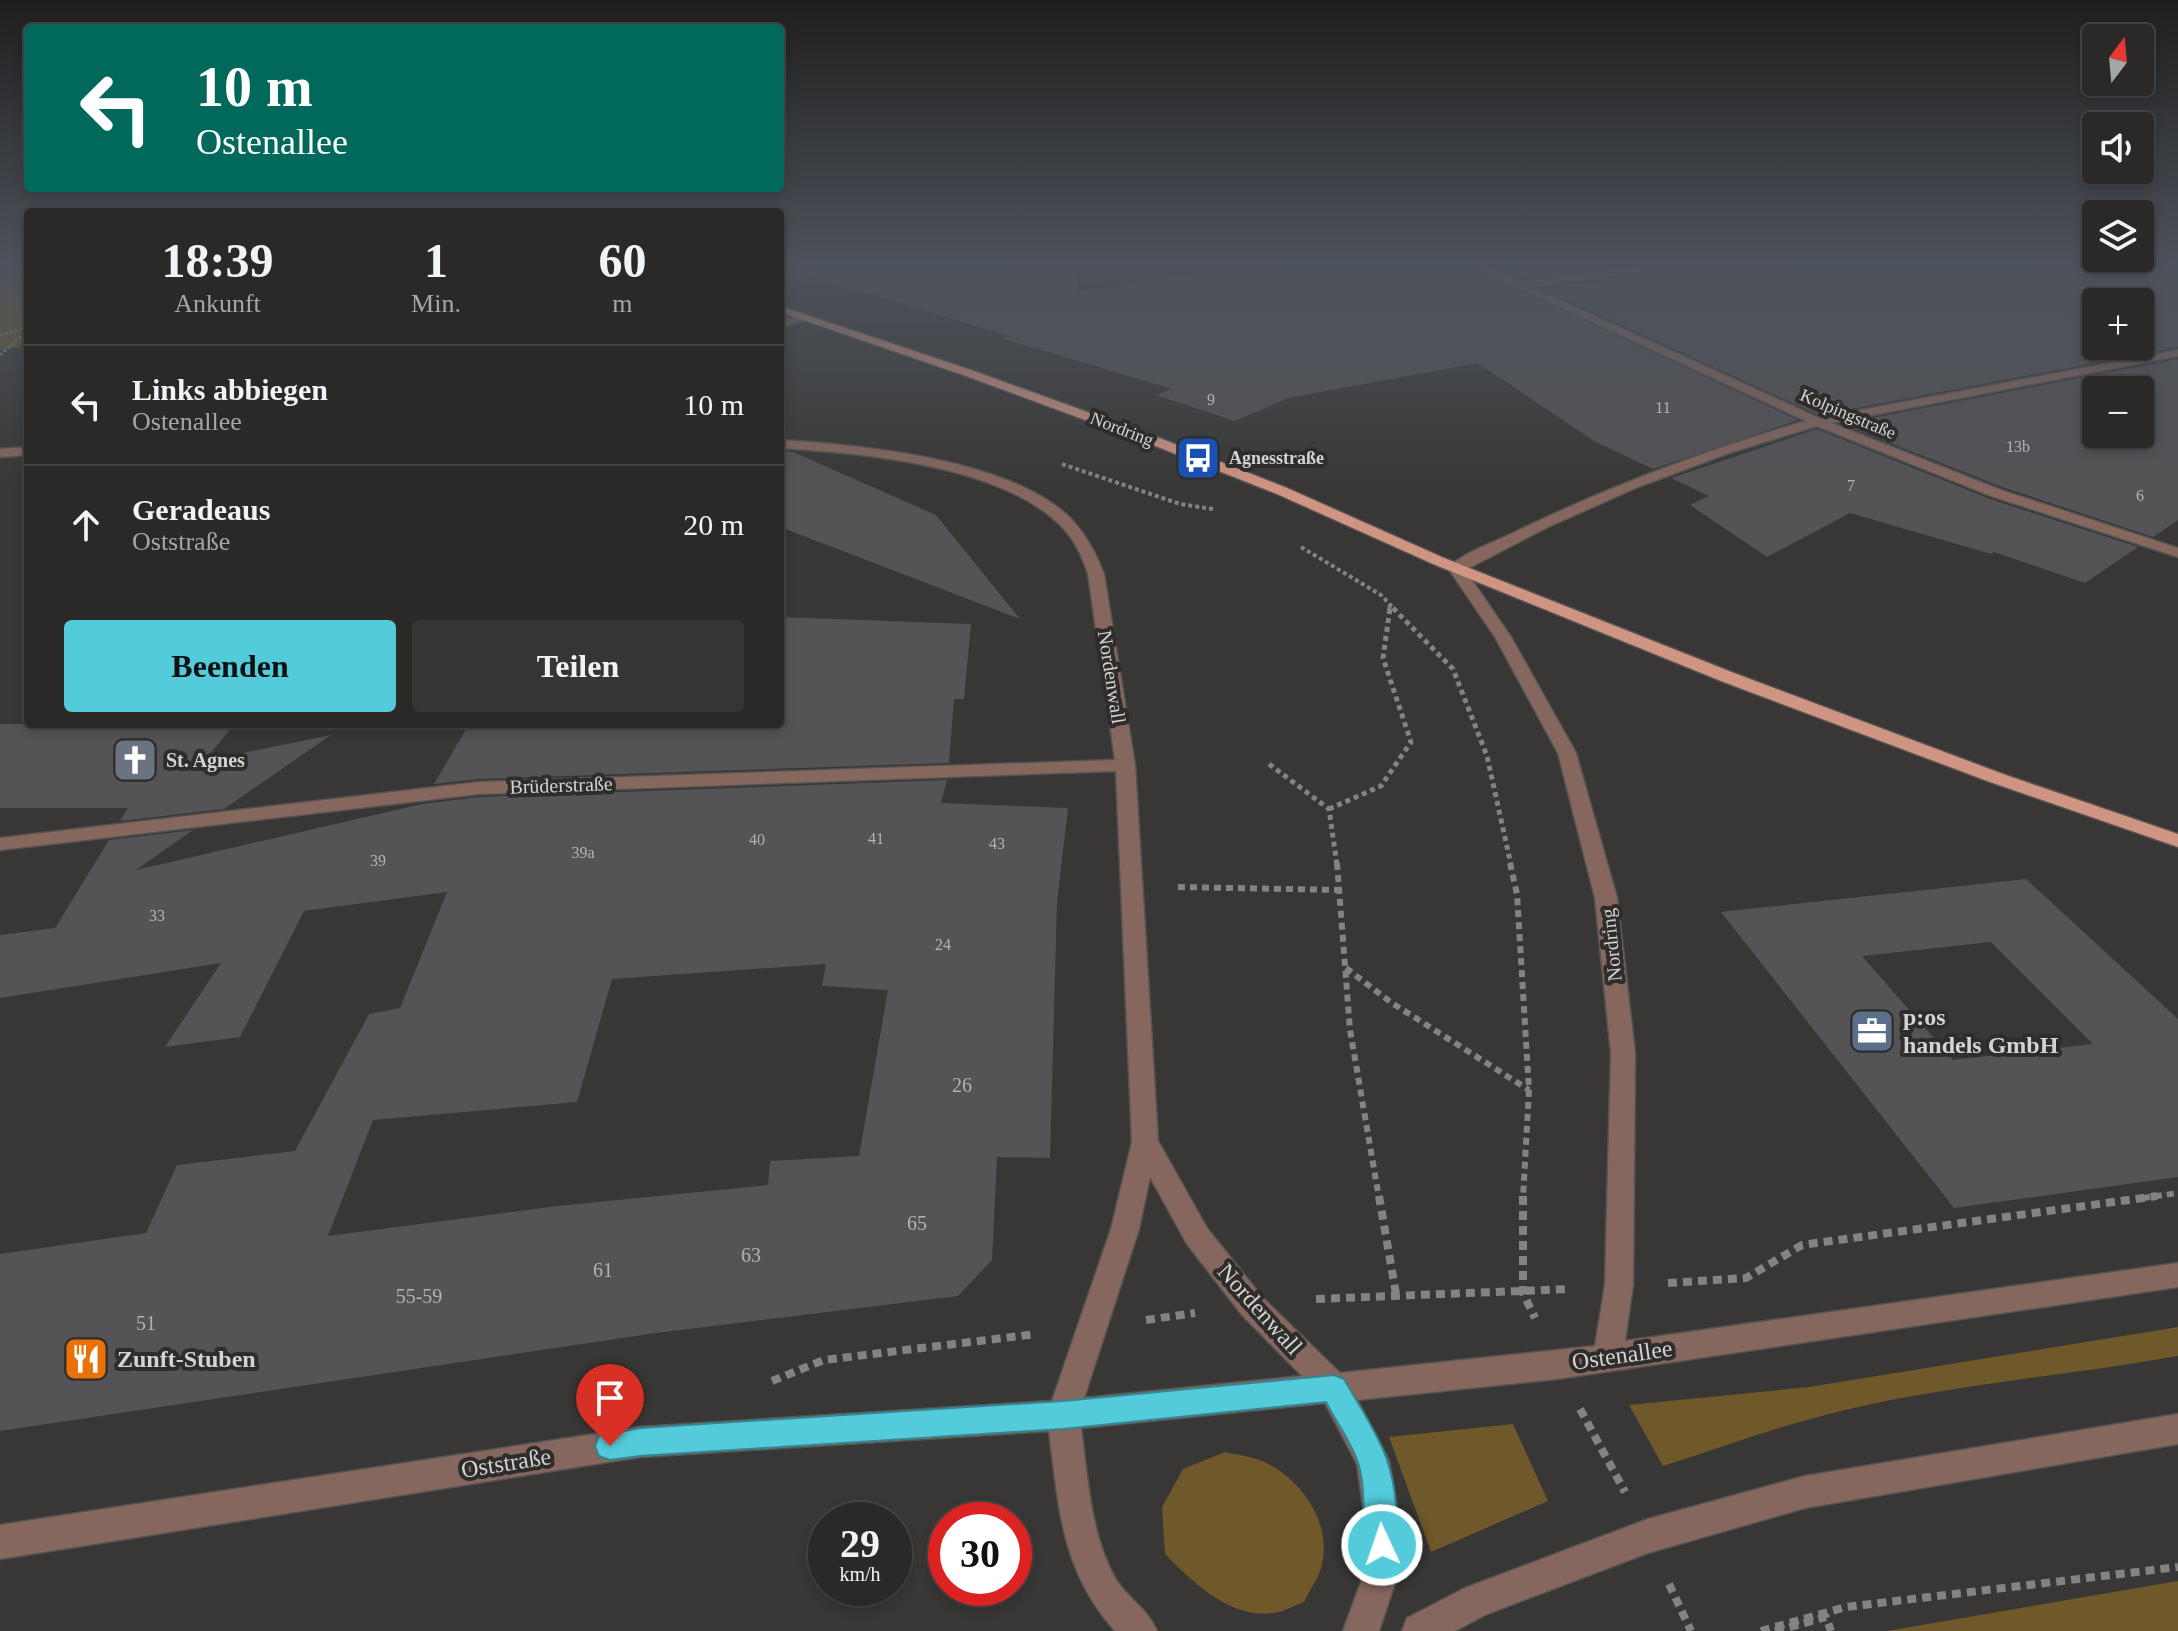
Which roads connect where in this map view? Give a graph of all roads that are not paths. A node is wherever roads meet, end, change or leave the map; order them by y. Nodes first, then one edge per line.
1 (869, 339) edge
2 (1638, 339) edge
3 (2178, 353) edge
4 (1818, 422) junction
5 (784, 444) edge
6 (24, 451) edge
7 (0, 453) edge
8 (2178, 553) edge
9 (1456, 568) junction
10 (1125, 765) junction
11 (2178, 841) edge
12 (0, 844) edge
13 (1145, 1142) junction
14 (2178, 1275) edge
15 (1608, 1357) junction
16 (1334, 1388) junction
17 (1063, 1415) junction
18 (2178, 1429) edge
19 (0, 1542) edge
20 (1139, 1631) edge
21 (1361, 1631) edge
22 (1420, 1631) edge

1 - 9 main road, Nordring
2 - 4 street, Kolpingstraße
3 - 4 street
4 - 8 street, Kolpingstraße
4 - 9 street
5 - 10 street, Nordenwall
6 - 7 street
9 - 11 main road, Nordring
9 - 15 street, Nordring
10 - 12 street, Brüderstraße
10 - 13 street, Nordenwall
13 - 16 street, Nordenwall
13 - 17 street, Nordenwall
14 - 15 street, Ostenallee
15 - 16 street, Ostenallee
16 - 17 street, Ostenallee
16 - 21 street, Nordenwall
17 - 19 street, Oststraße
17 - 20 street
18 - 22 street

